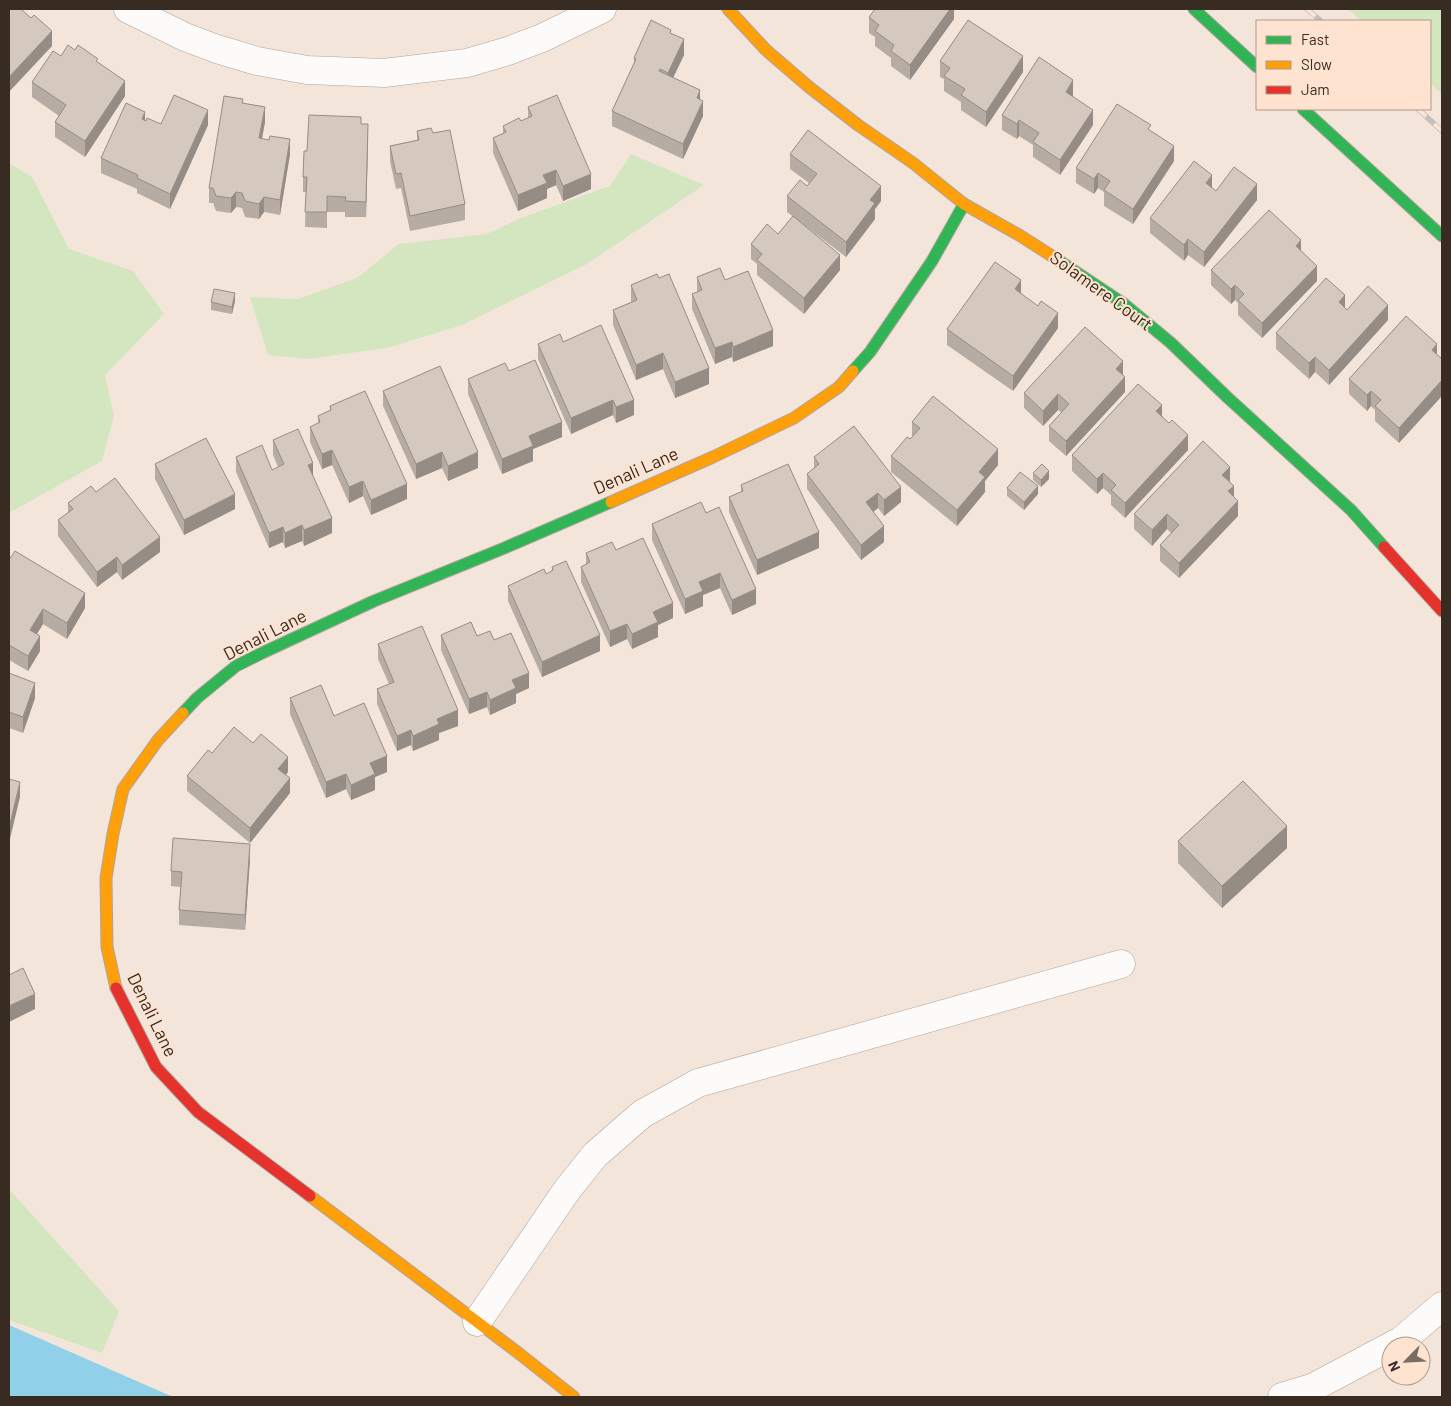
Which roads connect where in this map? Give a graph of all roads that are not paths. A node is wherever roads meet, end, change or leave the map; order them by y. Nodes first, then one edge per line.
1 (128, 9) edge
2 (602, 9) edge
3 (728, 9) edge
4 (1194, 9) edge
5 (1256, 65) edge
6 (1304, 110) edge
7 (964, 204) junction
8 (1442, 236) edge
9 (1442, 611) edge
10 (1121, 964) dead end
11 (1442, 1306) edge
12 (477, 1322) junction
13 (1407, 1336) edge
14 (1381, 1351) edge
15 (574, 1397) edge
16 (1282, 1397) edge

1 - 2 street
3 - 7 street, Solamere Court
4 - 5 street
6 - 8 street
7 - 9 street, Solamere Court
7 - 12 street, Denali Lane
10 - 12 street
11 - 13 street
12 - 15 street
14 - 16 street

